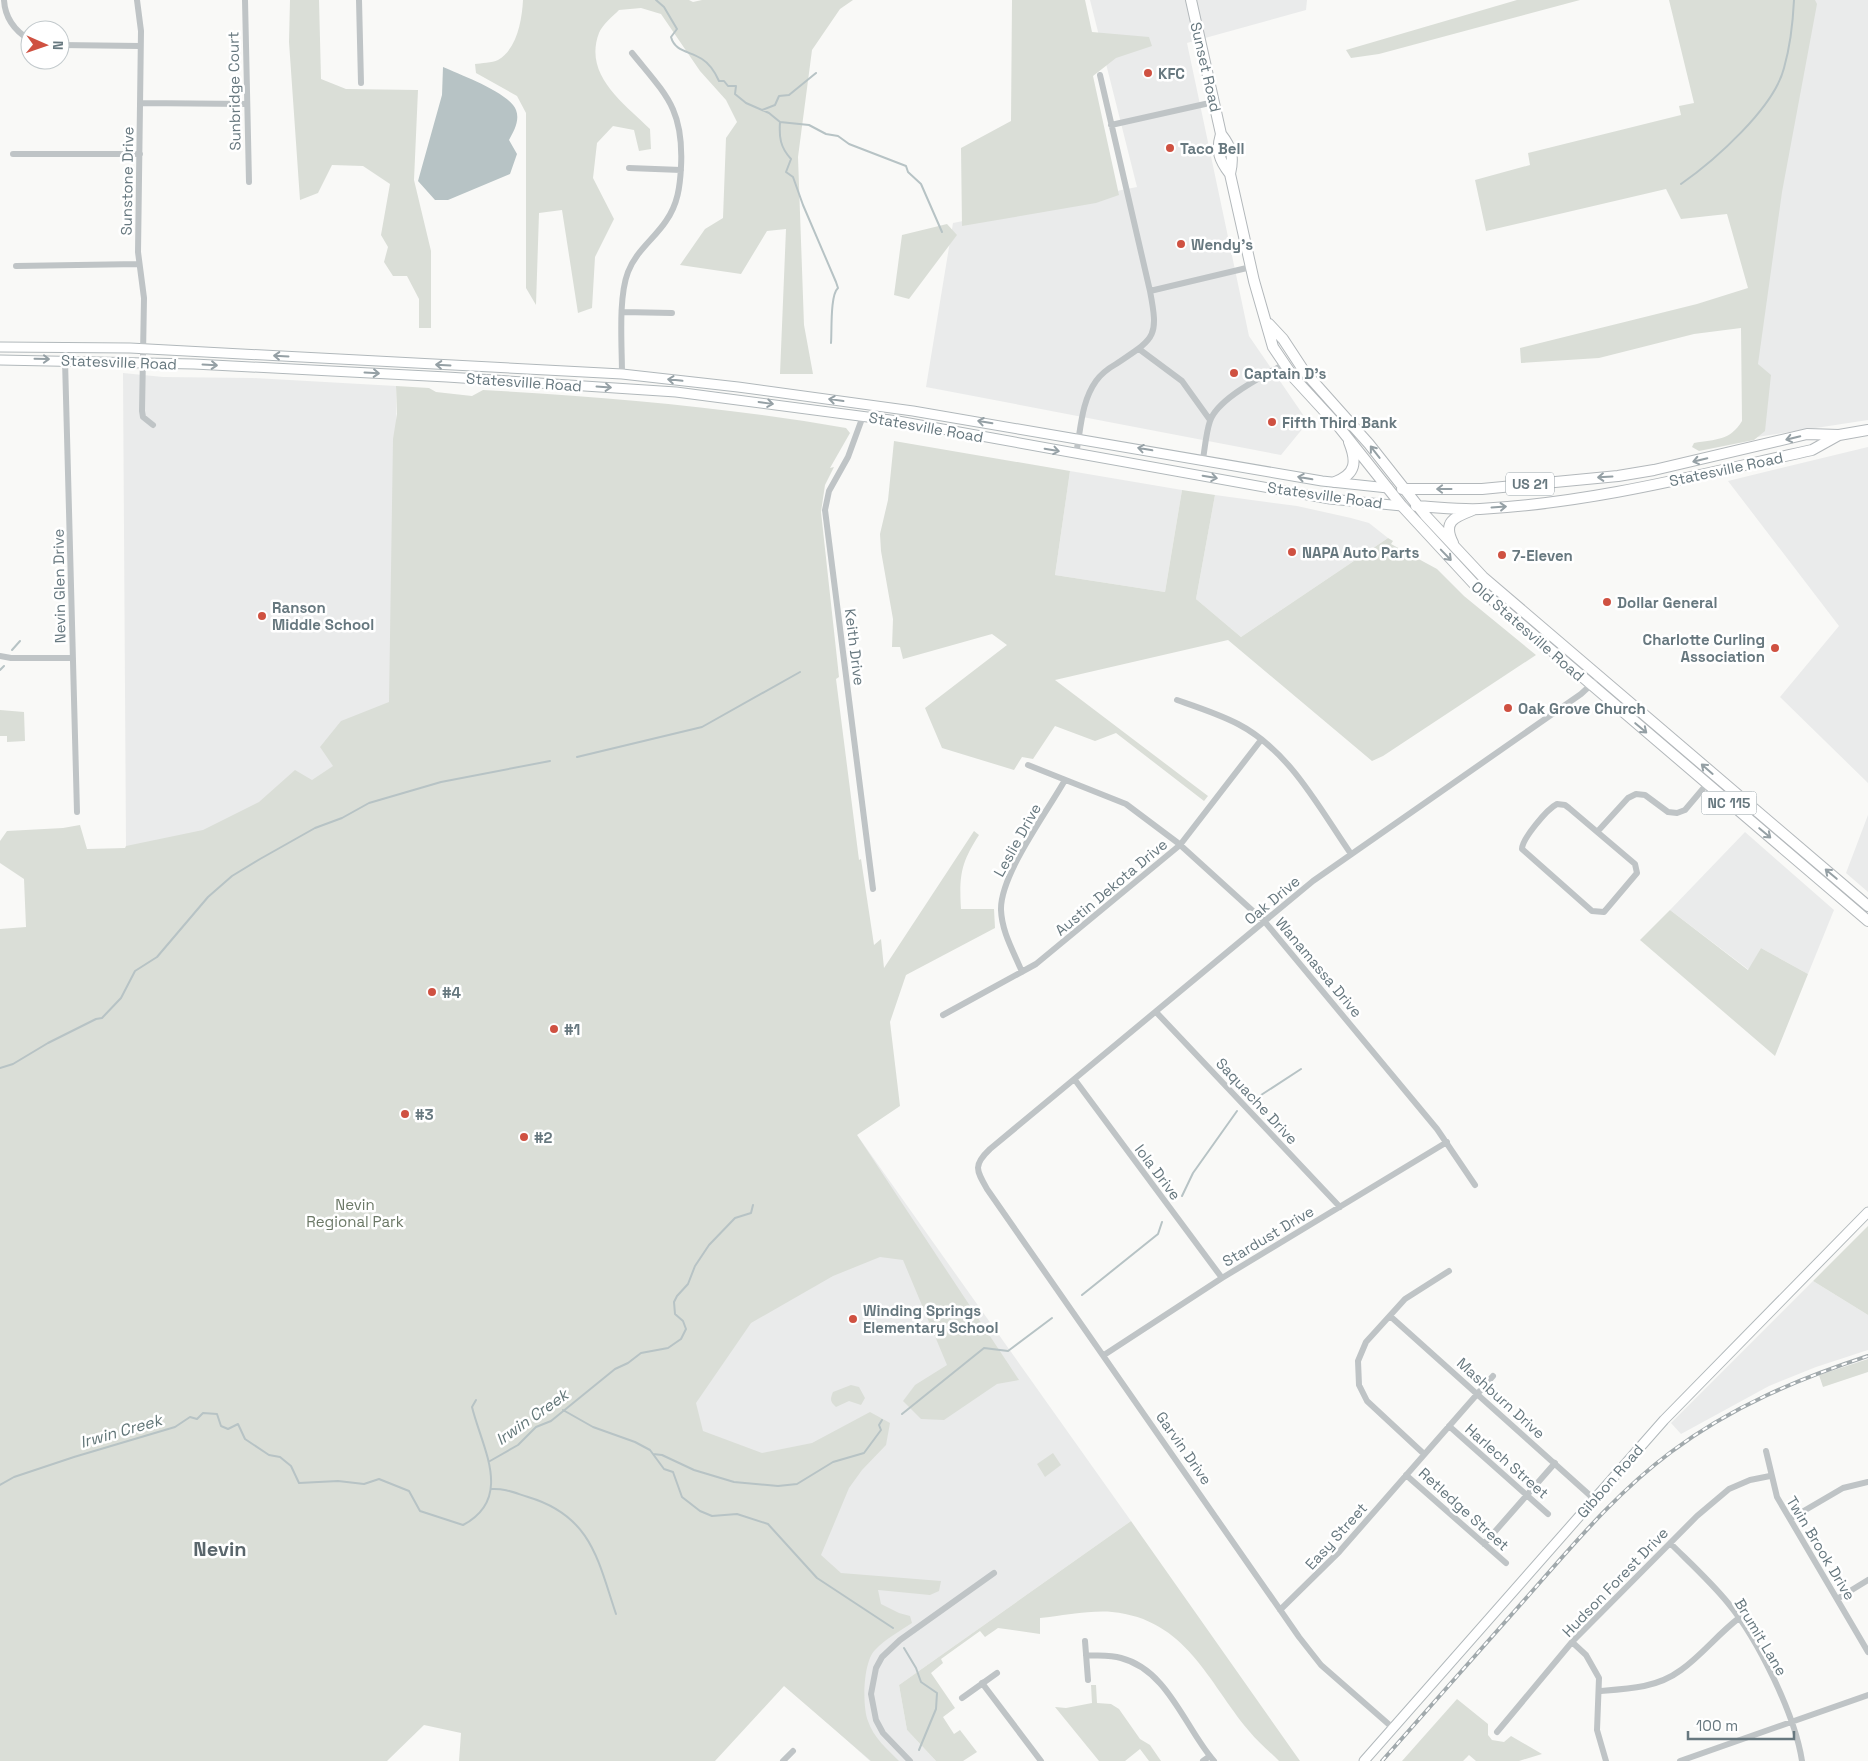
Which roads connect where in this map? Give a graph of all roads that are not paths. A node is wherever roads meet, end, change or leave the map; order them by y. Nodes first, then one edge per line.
1 (4, 0) edge
2 (137, 0) edge
3 (245, 0) edge
4 (359, 0) edge
5 (1191, 0) edge
6 (20, 32) edge
7 (70, 45) edge
8 (140, 46) junction
9 (632, 53) dead end
10 (1100, 75) dead end
11 (361, 83) dead end
12 (1214, 102) junction
13 (140, 103) junction
14 (247, 104) junction
15 (1111, 125) junction
16 (13, 154) dead end
17 (140, 154) junction
18 (629, 168) dead end
19 (681, 170) junction
20 (249, 182) dead end
21 (139, 264) junction
22 (16, 266) dead end
23 (1251, 267) junction
24 (1150, 291) junction
25 (623, 312) junction
26 (672, 312) dead end
27 (1268, 324) junction
28 (0, 347) edge
29 (144, 349) junction
30 (1139, 349) junction
31 (0, 360) edge
32 (65, 360) junction
33 (144, 362) junction
34 (1284, 364) junction
35 (622, 374) junction
36 (863, 416) junction
37 (1210, 420) junction
38 (153, 425) dead end
39 (1868, 430) edge
40 (1839, 435) junction
41 (1347, 436) junction
42 (1079, 438) junction
43 (1076, 454) junction
44 (1203, 459) junction
45 (1654, 470) junction
46 (1335, 482) junction
47 (1656, 485) junction
48 (1388, 488) junction
49 (1406, 489) junction
50 (1402, 506) junction
51 (1418, 506) junction
52 (1477, 509) junction
53 (1456, 548) junction
54 (0, 656) edge
55 (73, 658) junction
56 (1599, 676) junction
57 (1590, 685) junction
58 (1177, 700) dead end
59 (1261, 740) junction
60 (1028, 766) dead end
61 (1065, 780) junction
62 (1707, 784) junction
63 (77, 812) dead end
64 (1598, 830) junction
65 (1180, 845) junction
66 (1351, 854) junction
67 (873, 889) dead end
68 (1868, 906) edge
69 (1868, 921) edge
70 (1265, 922) junction
71 (1022, 972) junction
72 (1156, 1012) junction
73 (943, 1015) dead end
74 (1075, 1080) junction
75 (1447, 1142) junction
76 (978, 1164) joint
77 (1474, 1185) dead end
78 (1340, 1206) junction
79 (1868, 1212) edge
80 (1449, 1271) dead end
81 (1222, 1278) junction
82 (1390, 1316) junction
83 (1104, 1355) junction
84 (1493, 1376) dead end
85 (1478, 1394) junction
86 (1449, 1426) junction
87 (1766, 1451) dead end
88 (1424, 1454) junction
89 (1555, 1463) junction
90 (1406, 1475) junction
91 (1770, 1476) junction
92 (1868, 1482) edge
93 (1527, 1496) junction
94 (1594, 1499) junction
95 (1548, 1514) dead end
96 (1790, 1519) junction
97 (1670, 1543) junction
98 (1484, 1544) junction
99 (1506, 1563) dead end
100 (994, 1573) dead end
101 (1868, 1580) edge
102 (1837, 1599) junction
103 (1280, 1610) junction
104 (1739, 1618) junction
105 (1086, 1641) dead end
106 (1572, 1642) junction
107 (1868, 1652) edge
108 (1086, 1656) junction
109 (997, 1673) dead end
110 (1088, 1680) dead end
111 (982, 1683) junction
112 (1599, 1691) junction
113 (1868, 1695) edge
114 (962, 1698) dead end
115 (1791, 1721) junction
116 (1392, 1728) junction
117 (1497, 1732) dead end
118 (792, 1751) dead end
119 (1212, 1758) edge
120 (1705, 1758) edge
121 (783, 1761) edge
122 (910, 1761) edge
123 (1041, 1761) edge
124 (1203, 1761) edge
125 (1364, 1761) edge
126 (1606, 1761) edge
127 (1680, 1761) edge
128 (1802, 1761) edge

1 - 6 street
2 - 8 street, Sunstone Drive
3 - 14 street, Sunbridge Court
4 - 11 street
5 - 12 main road, Sunset Road
7 - 8 street
8 - 13 street, Sunstone Drive
9 - 19 street
10 - 15 street
12 - 15 street
12 - 23 main road, Sunset Road
13 - 14 street
13 - 17 street, Sunstone Drive
14 - 20 street, Sunbridge Court
15 - 24 street
16 - 17 street
17 - 21 street, Sunstone Drive
18 - 19 street
19 - 25 street
21 - 22 street
21 - 29 street, Sunstone Drive
23 - 24 street
23 - 27 main road, Sunset Road
24 - 30 street
25 - 26 street
25 - 35 street
27 - 34 main road, Sunset Road
49 -> 27 main road, Sunset Road
28 - 29 main road, Statesville Road
29 - 33 street, Sunstone Drive
35 -> 29 main road, Statesville Road
30 - 37 street
30 - 42 street
31 -> 32 main road, Statesville Road
32 - 33 main road, Statesville Road
32 - 55 street, Nevin Glen Drive
33 -> 36 main road, Statesville Road
33 - 38 street, Sunstone Drive
34 - 37 street
34 - 41 main road, Sunset Road
42 -> 35 main road, Statesville Road
36 -> 43 main road, Statesville Road
36 - 67 street, Keith Drive
37 - 44 street
39 - 40 main road, Statesville Road / US 21
40 -> 45 main road, Statesville Road / US 21
40 - 47 main road, Statesville Road / US 21
41 - 46 main road
41 - 48 main road, Sunset Road
42 - 43 street
44 -> 42 main road, Statesville Road
43 -> 50 main road, Statesville Road
46 -> 44 main road, Statesville Road
45 - 47 main road
45 -> 49 main road, Statesville Road / US 21
46 - 48 main road, Statesville Road
52 -> 47 main road, Statesville Road / US 21
48 - 49 main road, Statesville Road
48 - 50 main road, Sunset Road
49 - 51 main road, Old Statesville Road / NC 115
50 - 51 main road, Statesville Road / US 21
50 -> 57 main road, Old Statesville Road / NC 115
51 - 52 main road, Statesville Road / US 21
51 - 53 main road, Old Statesville Road / NC 115
52 - 53 main road
53 - 56 main road, Old Statesville Road / NC 115
54 - 55 street
55 - 63 street, Nevin Glen Drive
56 - 57 street, Oak Drive
68 -> 56 main road, Old Statesville Road / NC 115
57 -> 62 main road, Old Statesville Road / NC 115
57 - 66 street, Oak Drive
58 - 59 street
59 - 65 street, Austin Dekota Drive
59 - 66 street
60 - 61 street, Wanamassa Drive
61 - 65 street, Wanamassa Drive
61 - 71 street, Leslie Drive
62 - 64 street
62 -> 69 main road, Old Statesville Road / NC 115
64 - 64 street
65 - 70 street, Wanamassa Drive
65 - 71 street, Austin Dekota Drive
66 - 70 street, Oak Drive
70 - 72 street, Oak Drive
70 - 75 street, Wanamassa Drive
71 - 73 street, Austin Dekota Drive
72 - 74 street, Oak Drive
72 - 78 street, Saquache Drive
74 - 76 street, Oak Drive
74 - 81 street, Iola Drive
75 - 77 street, Wanamassa Drive
75 - 78 street, Stardust Drive
76 - 83 street, Garvin Drive
78 - 81 street, Stardust Drive
79 - 94 main road, Gibbon Road
80 - 82 street
81 - 83 street, Stardust Drive
82 - 85 street, Mashburn Drive
82 - 88 street
83 - 103 street, Garvin Drive
84 - 85 street, Easy Street
85 - 86 street, Easy Street
85 - 89 street, Mashburn Drive
86 - 88 street, Easy Street
86 - 93 street, Harlech Street
87 - 91 street, Twin Brook Drive
88 - 90 street, Easy Street
89 - 93 street
89 - 94 street, Mashburn Drive
90 - 98 street, Retledge Street
90 - 103 street, Easy Street
91 - 96 street, Twin Brook Drive
91 - 97 street, Hudson Forest Drive
92 - 96 street
93 - 95 street, Harlech Street
93 - 98 street
94 - 116 main road, Gibbon Road
96 - 102 street, Twin Brook Drive
97 - 104 street, Brumit Lane
97 - 106 street, Hudson Forest Drive
98 - 99 street, Retledge Street
100 - 122 street
101 - 102 street
102 - 107 street, Twin Brook Drive
103 - 116 street, Garvin Drive
104 - 112 street
104 - 115 street, Brumit Lane
105 - 108 street
106 - 112 street
106 - 117 street, Hudson Forest Drive
108 - 110 street
108 - 119 street
109 - 111 street
111 - 114 street
111 - 123 street
112 - 126 street
113 - 115 street
115 - 120 street
115 - 128 street, Brumit Lane
116 - 125 main road, Gibbon Road
118 - 121 street
119 - 124 street
120 - 127 street

